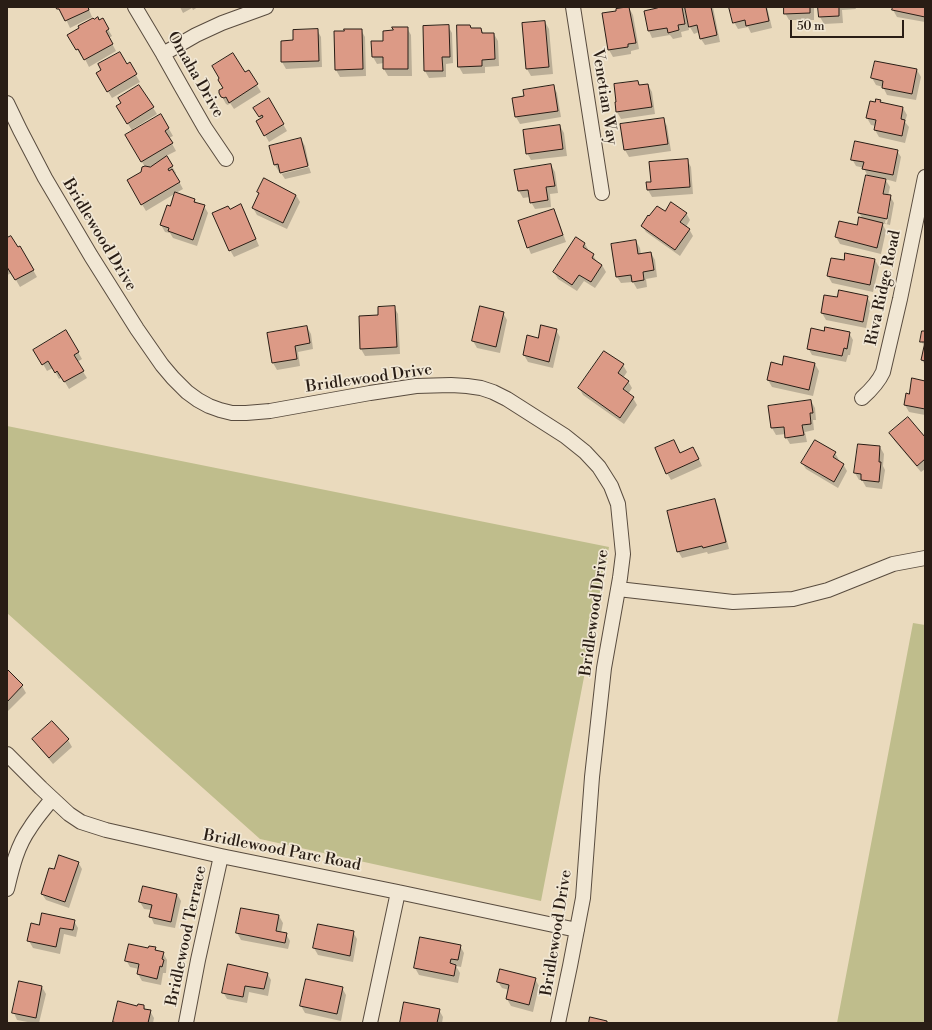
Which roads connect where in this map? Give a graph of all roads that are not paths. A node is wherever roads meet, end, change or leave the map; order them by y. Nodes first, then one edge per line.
1 (135, 7) edge
2 (266, 7) edge
3 (573, 7) edge
4 (163, 54) junction
5 (7, 103) edge
6 (226, 159) dead end
7 (925, 177) edge
8 (602, 193) dead end
9 (862, 398) dead end
10 (925, 558) edge
11 (618, 589) junction
12 (7, 754) edge
13 (52, 799) junction
14 (221, 856) junction
15 (7, 889) edge
16 (398, 892) junction
17 (577, 930) junction
18 (186, 1023) edge
19 (370, 1023) edge
20 (558, 1023) edge

1 - 4 street, Omaha Drive
2 - 4 street
3 - 8 street, Venetian Way
4 - 6 street, Omaha Drive
5 - 11 street, Bridlewood Drive
7 - 9 street, Riva Ridge Road
10 - 11 street
11 - 17 street, Bridlewood Drive
12 - 13 street, Bridlewood Parc Road
13 - 14 street, Bridlewood Parc Road
13 - 15 street
14 - 16 street, Bridlewood Parc Road
14 - 18 street, Bridlewood Terrace
16 - 17 street, Bridlewood Parc Road
16 - 19 street
17 - 20 street, Bridlewood Drive

